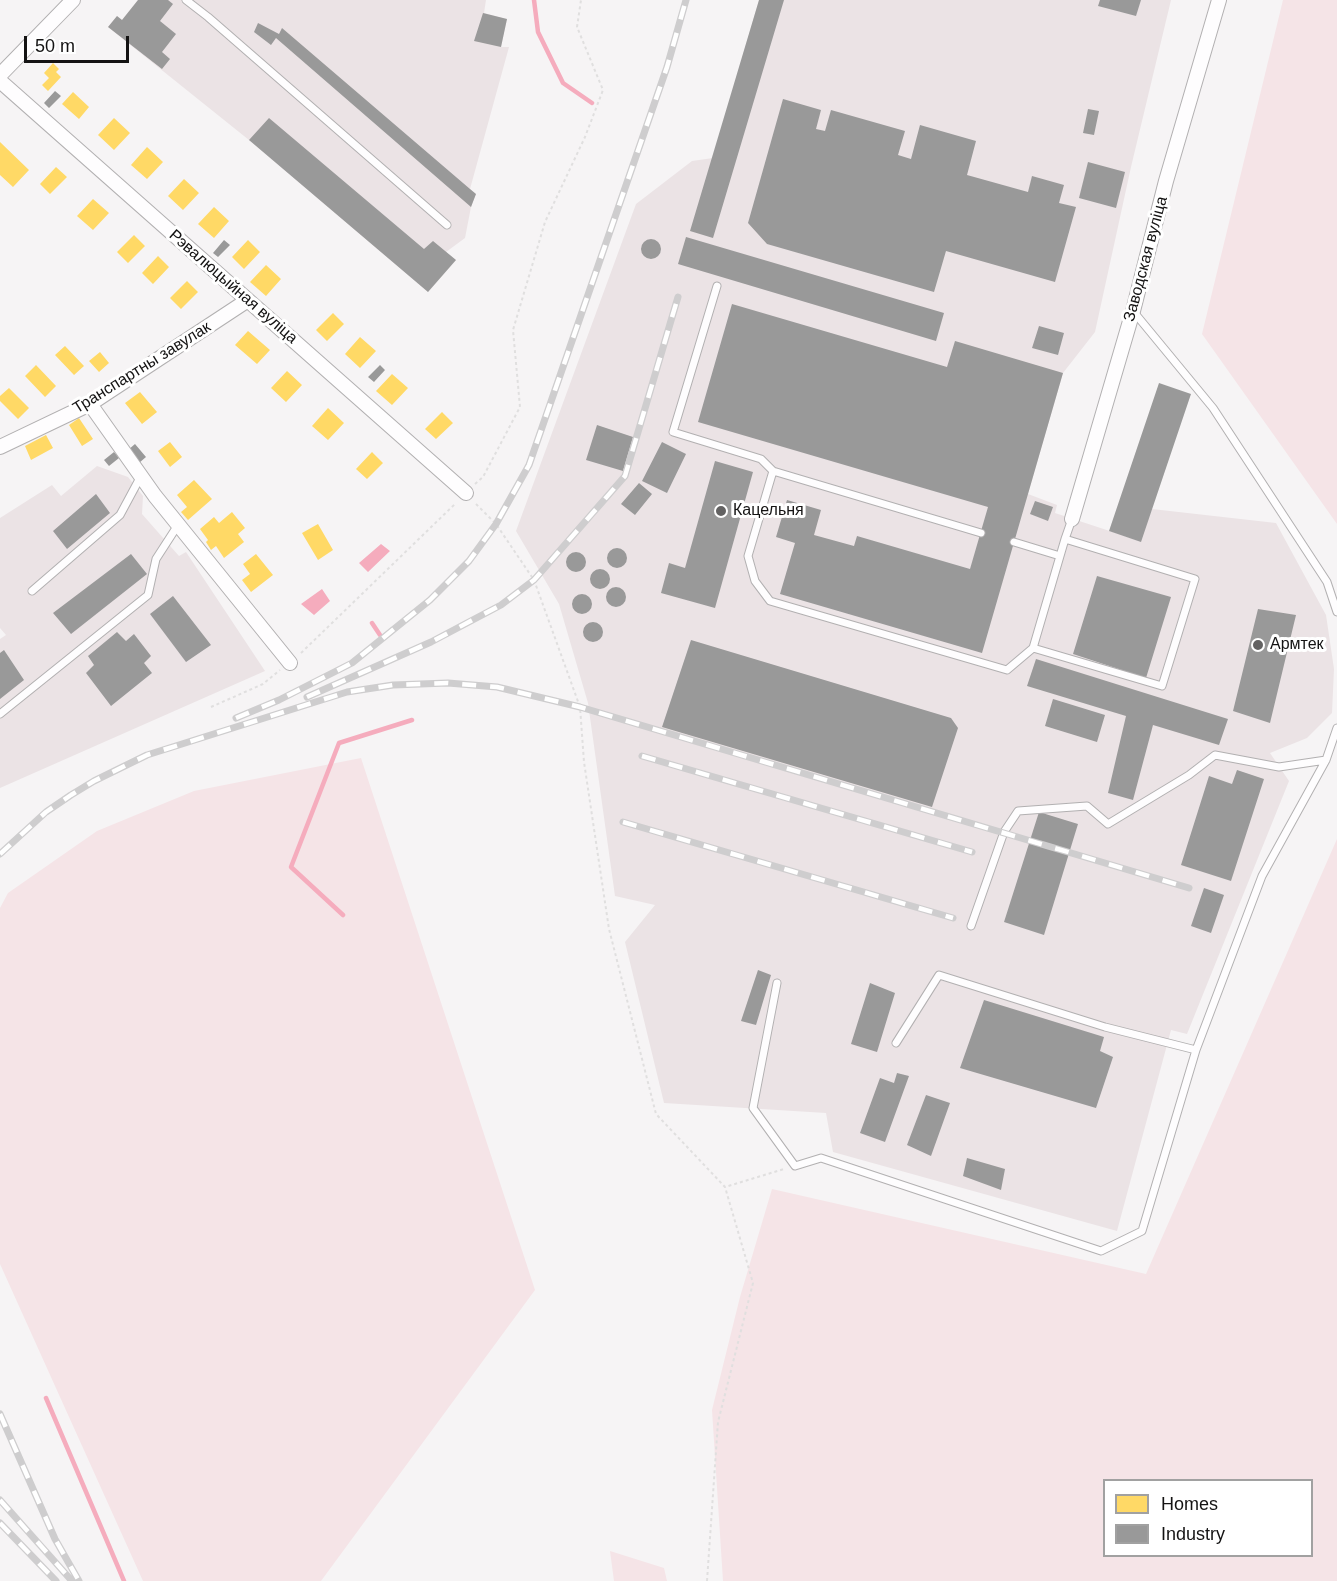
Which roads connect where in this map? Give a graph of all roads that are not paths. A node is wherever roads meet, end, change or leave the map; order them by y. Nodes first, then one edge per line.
1 (73, 0) edge
2 (186, 0) edge
3 (1219, 0) edge
4 (0, 75) edge
5 (0, 81) edge
6 (447, 225) dead end
7 (717, 286) dead end
8 (248, 300) junction
9 (1133, 311) junction
10 (90, 404) junction
11 (0, 447) edge
12 (773, 471) junction
13 (141, 476) junction
14 (466, 493) road end
15 (1072, 519) joint
16 (178, 525) junction
17 (981, 533) dead end
18 (1065, 539) junction
19 (1014, 542) dead end
20 (1060, 556) junction
21 (32, 591) dead end
22 (1337, 612) edge
23 (1033, 648) junction
24 (290, 663) road end
25 (0, 714) edge
26 (1337, 728) edge
27 (1326, 760) junction
28 (971, 926) dead end
29 (777, 983) dead end
30 (896, 1043) dead end
31 (1196, 1050) junction

1 - 4 street
2 - 6 lane
3 - 9 street, Заводская вуліца
5 - 8 street, Рэвалюцыйная вуліца
7 - 12 lane
8 - 10 street, Транспартны завулак
8 - 14 street, Рэвалюцыйная вуліца
9 - 15 street, Заводская вуліца
9 - 22 lane
10 - 11 street, Транспартны завулак
10 - 13 street
12 - 17 lane
12 - 23 lane
13 - 16 street
13 - 21 lane
15 - 18 lane
16 - 24 street
16 - 25 lane
18 - 20 lane
18 - 23 lane
19 - 20 lane
20 - 23 lane
26 - 27 lane
27 - 28 lane
27 - 31 lane
29 - 31 lane
30 - 31 lane

